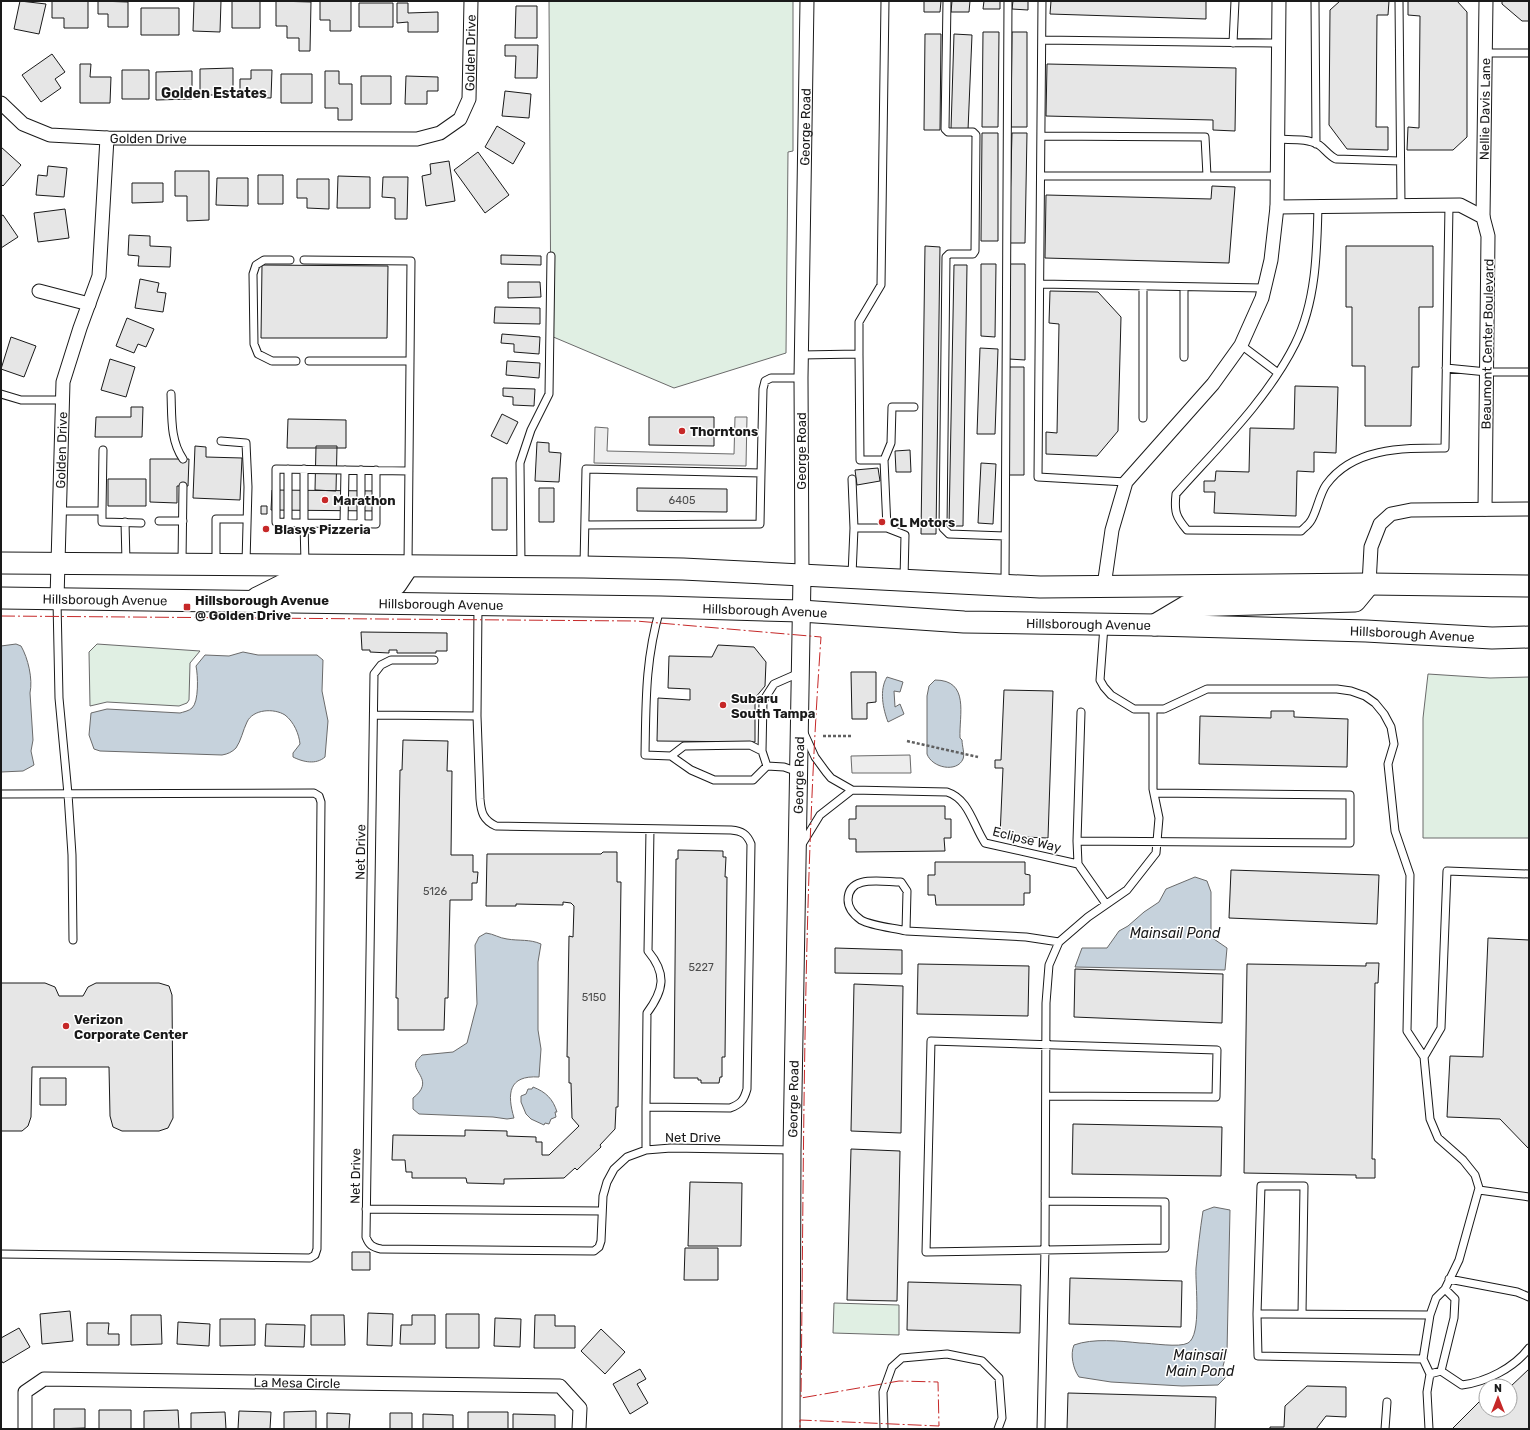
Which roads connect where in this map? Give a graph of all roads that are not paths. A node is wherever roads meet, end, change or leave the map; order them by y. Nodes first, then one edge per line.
1 (471, 1) edge
2 (807, 1) edge
3 (886, 1) edge
4 (947, 1) edge
5 (1008, 1) edge
6 (1042, 1) edge
7 (1234, 1) edge
8 (1279, 1) edge
9 (1315, 1) edge
10 (1399, 1) edge
11 (1486, 1) edge
12 (1042, 40) junction
13 (1233, 42) junction
14 (1278, 43) junction
15 (1485, 52) junction
16 (1529, 53) edge
17 (1, 103) edge
18 (1041, 136) junction
19 (107, 138) junction
20 (1278, 139) junction
21 (1316, 144) junction
22 (1400, 161) junction
23 (1041, 176) junction
24 (1206, 176) junction
25 (1277, 176) junction
26 (1449, 205) junction
27 (1318, 206) junction
28 (1401, 206) junction
29 (1277, 207) junction
30 (1483, 217) junction
31 (551, 256) dead end
32 (290, 260) dead end
33 (304, 260) dead end
34 (1040, 284) junction
35 (1143, 286) junction
36 (1184, 287) junction
37 (1264, 288) junction
38 (39, 291) dead end
39 (89, 304) junction
40 (1240, 345) junction
41 (859, 354) junction
42 (801, 355) junction
43 (1184, 357) dead end
44 (296, 361) dead end
45 (309, 361) dead end
46 (410, 361) junction
47 (1446, 368) junction
48 (1487, 372) junction
49 (1529, 372) edge
50 (1278, 373) junction
51 (801, 378) junction
52 (1, 394) edge
53 (171, 394) dead end
54 (62, 400) junction
55 (914, 407) dead end
56 (1143, 418) dead end
57 (221, 441) dead end
58 (103, 450) dead end
59 (183, 460) dead end
60 (884, 460) junction
61 (288, 469) junction
62 (304, 470) junction
63 (345, 470) junction
64 (362, 470) junction
65 (376, 470) junction
66 (409, 471) junction
67 (761, 473) junction
68 (852, 479) dead end
69 (1126, 482) junction
70 (183, 486) dead end
71 (1485, 509) junction
72 (1529, 509) edge
73 (58, 511) junction
74 (102, 511) junction
75 (247, 519) junction
76 (159, 521) dead end
77 (183, 521) junction
78 (125, 522) junction
79 (142, 523) dead end
80 (288, 523) junction
81 (304, 523) junction
82 (344, 523) junction
83 (361, 524) junction
84 (585, 525) junction
85 (854, 528) junction
86 (887, 528) junction
87 (1005, 536) junction
88 (1, 563) edge
89 (57, 564) junction
90 (126, 564) junction
91 (182, 565) junction
92 (216, 565) junction
93 (246, 565) junction
94 (304, 565) junction
95 (408, 566) junction
96 (521, 567) junction
97 (584, 567) junction
98 (802, 576) junction
99 (851, 578) junction
100 (904, 581) junction
101 (1368, 584) junction
102 (1004, 585) junction
103 (1104, 586) junction
104 (1529, 586) edge
105 (1, 598) edge
106 (57, 599) junction
107 (253, 600) junction
108 (478, 604) junction
109 (661, 607) junction
110 (801, 611) junction
111 (1104, 624) junction
112 (1155, 625) junction
113 (1529, 637) edge
114 (1492, 638) junction
115 (1529, 646) edge
116 (434, 660) dead end
117 (799, 673) junction
118 (1153, 709) junction
119 (1081, 712) dead end
120 (374, 715) junction
121 (477, 716) junction
122 (799, 722) junction
123 (762, 751) junction
124 (671, 756) junction
125 (767, 766) junction
126 (798, 772) junction
127 (852, 790) junction
128 (1154, 792) junction
129 (1, 794) edge
130 (68, 794) junction
131 (650, 829) junction
132 (1077, 841) junction
133 (1157, 841) junction
134 (797, 855) junction
135 (1078, 864) junction
136 (1529, 874) edge
137 (1106, 904) junction
138 (906, 931) junction
139 (73, 940) dead end
140 (1059, 942) junction
141 (1047, 1045) junction
142 (1424, 1056) junction
143 (1047, 1096) junction
144 (646, 1108) junction
145 (646, 1150) junction
146 (792, 1150) junction
147 (1479, 1190) junction
148 (1529, 1197) edge
149 (1045, 1201) junction
150 (366, 1209) junction
151 (602, 1211) junction
152 (1045, 1249) junction
153 (1, 1254) edge
154 (1449, 1279) junction
155 (1445, 1289) junction
156 (1529, 1297) edge
157 (1256, 1314) junction
158 (1302, 1314) junction
159 (1430, 1315) junction
160 (1529, 1348) edge
161 (1423, 1359) junction
162 (1441, 1371) junction
163 (1430, 1374) junction
164 (1387, 1402) dead end
165 (25, 1429) edge
166 (579, 1429) edge
167 (791, 1429) edge
168 (884, 1429) edge
169 (998, 1429) edge
170 (1041, 1429) edge
171 (1385, 1429) edge
172 (1429, 1429) edge

1 - 19 street, Golden Drive
2 - 42 street, George Road
3 - 41 lane
4 - 87 lane
5 - 87 lane
6 - 12 lane
7 - 13 lane
8 - 14 street
9 - 21 lane
10 - 22 lane
11 - 15 street, Nellie Davis Lane
12 - 13 lane
12 - 18 lane
13 - 14 lane
14 - 20 street
15 - 16 lane
15 - 30 street, Nellie Davis Lane
17 - 19 street
18 - 23 lane
18 - 24 lane
19 - 39 street, Golden Drive
20 - 21 lane
20 - 25 street
21 - 22 lane
22 - 28 lane
23 - 24 lane
23 - 34 lane
24 - 25 lane
25 - 29 street
26 - 28 street
26 - 30 street
26 - 47 lane
27 - 28 street
27 - 29 street
27 - 50 lane
29 - 37 street
30 - 48 street, Beaumont Center Boulevard
31 - 96 lane
32 - 44 lane
33 - 46 lane
34 - 35 lane
34 - 69 lane
35 - 36 lane
35 - 56 lane
36 - 37 lane
36 - 43 lane
37 - 40 street
38 - 39 street
39 - 54 street, Golden Drive
40 - 50 lane
40 - 69 street
41 - 42 lane
41 - 60 lane
42 - 51 street, George Road
45 - 46 lane
46 - 66 lane
47 - 48 lane
47 - 50 lane
48 - 49 lane
48 - 71 street, Beaumont Center Boulevard
51 - 67 lane
51 - 98 street, George Road
52 - 54 lane
53 - 59 lane
54 - 73 street, Golden Drive
55 - 60 lane
57 - 75 lane
58 - 74 lane
60 - 86 lane
61 - 62 lane
61 - 80 lane
61 - 80 lane
62 - 63 lane
62 - 81 lane
63 - 64 lane
63 - 82 lane
64 - 65 lane
64 - 83 lane
65 - 66 lane
65 - 83 lane
66 - 95 lane
67 - 84 lane
67 - 84 lane
68 - 85 lane
69 - 103 street
70 - 77 lane
71 - 72 street
71 - 101 street
73 - 74 lane
73 - 89 street, Golden Drive
74 - 78 lane
75 - 92 lane
75 - 93 lane
76 - 77 lane
77 - 91 lane
78 - 79 lane
78 - 90 lane
80 - 81 lane
81 - 82 lane
81 - 94 lane
82 - 83 lane
84 - 97 lane
85 - 86 lane
85 - 99 lane
86 - 100 lane
87 - 102 lane
88 - 89 main road
89 - 90 main road
89 - 106 street, Golden Drive
90 - 91 main road
91 - 92 main road
92 - 93 main road
93 - 94 main road
94 - 95 main road
95 - 96 main road
95 - 107 main road
96 - 97 main road
97 - 98 main road
98 - 99 main road
98 - 110 street, George Road
99 - 100 main road
100 - 102 main road
101 - 103 main road
101 - 104 main road
101 - 112 main road
102 - 103 main road
105 - 106 main road, Hillsborough Avenue
106 - 107 main road, Hillsborough Avenue
106 - 130 lane
107 - 108 main road, Hillsborough Avenue
108 - 109 main road, Hillsborough Avenue
108 - 121 lane
109 - 110 main road, Hillsborough Avenue
109 - 124 lane
110 - 111 main road, Hillsborough Avenue
110 - 117 street, George Road
111 - 112 main road, Hillsborough Avenue
111 - 118 lane
112 - 114 main road, Hillsborough Avenue
113 - 114 main road, Hillsborough Avenue
114 - 115 main road
116 - 120 lane, Net Drive
117 - 122 street, George Road
117 - 123 lane
118 - 128 lane
118 - 142 lane
119 - 132 lane
120 - 121 lane
120 - 150 lane, Net Drive
121 - 131 lane
122 - 126 street, George Road
122 - 127 lane
123 - 124 lane
123 - 125 lane
124 - 125 lane
125 - 126 lane
126 - 134 street, George Road
127 - 134 lane
127 - 135 lane, Eclipse Way
128 - 133 lane
128 - 133 lane
129 - 130 lane
130 - 139 lane
130 - 153 lane
131 - 144 lane
131 - 144 lane
132 - 133 lane
132 - 135 lane
133 - 137 lane
134 - 146 street, George Road
135 - 137 lane
136 - 142 lane
137 - 140 lane
138 - 138 lane
138 - 140 lane
140 - 141 lane
141 - 143 lane
141 - 143 lane
141 - 152 lane
142 - 147 lane
143 - 149 lane
144 - 145 lane
145 - 146 lane, Net Drive
145 - 151 lane, Net Drive
146 - 167 street, George Road
147 - 148 lane
147 - 154 lane
149 - 152 lane
149 - 152 lane
150 - 151 lane
150 - 151 lane, Net Drive
152 - 170 lane
154 - 155 lane
154 - 156 lane
155 - 159 lane
155 - 162 lane
157 - 158 lane
157 - 158 lane
157 - 161 lane
158 - 159 lane
159 - 161 lane
160 - 162 lane
161 - 163 lane
162 - 163 lane
163 - 172 lane
164 - 171 lane
165 - 166 street, La Mesa Circle
168 - 169 lane

